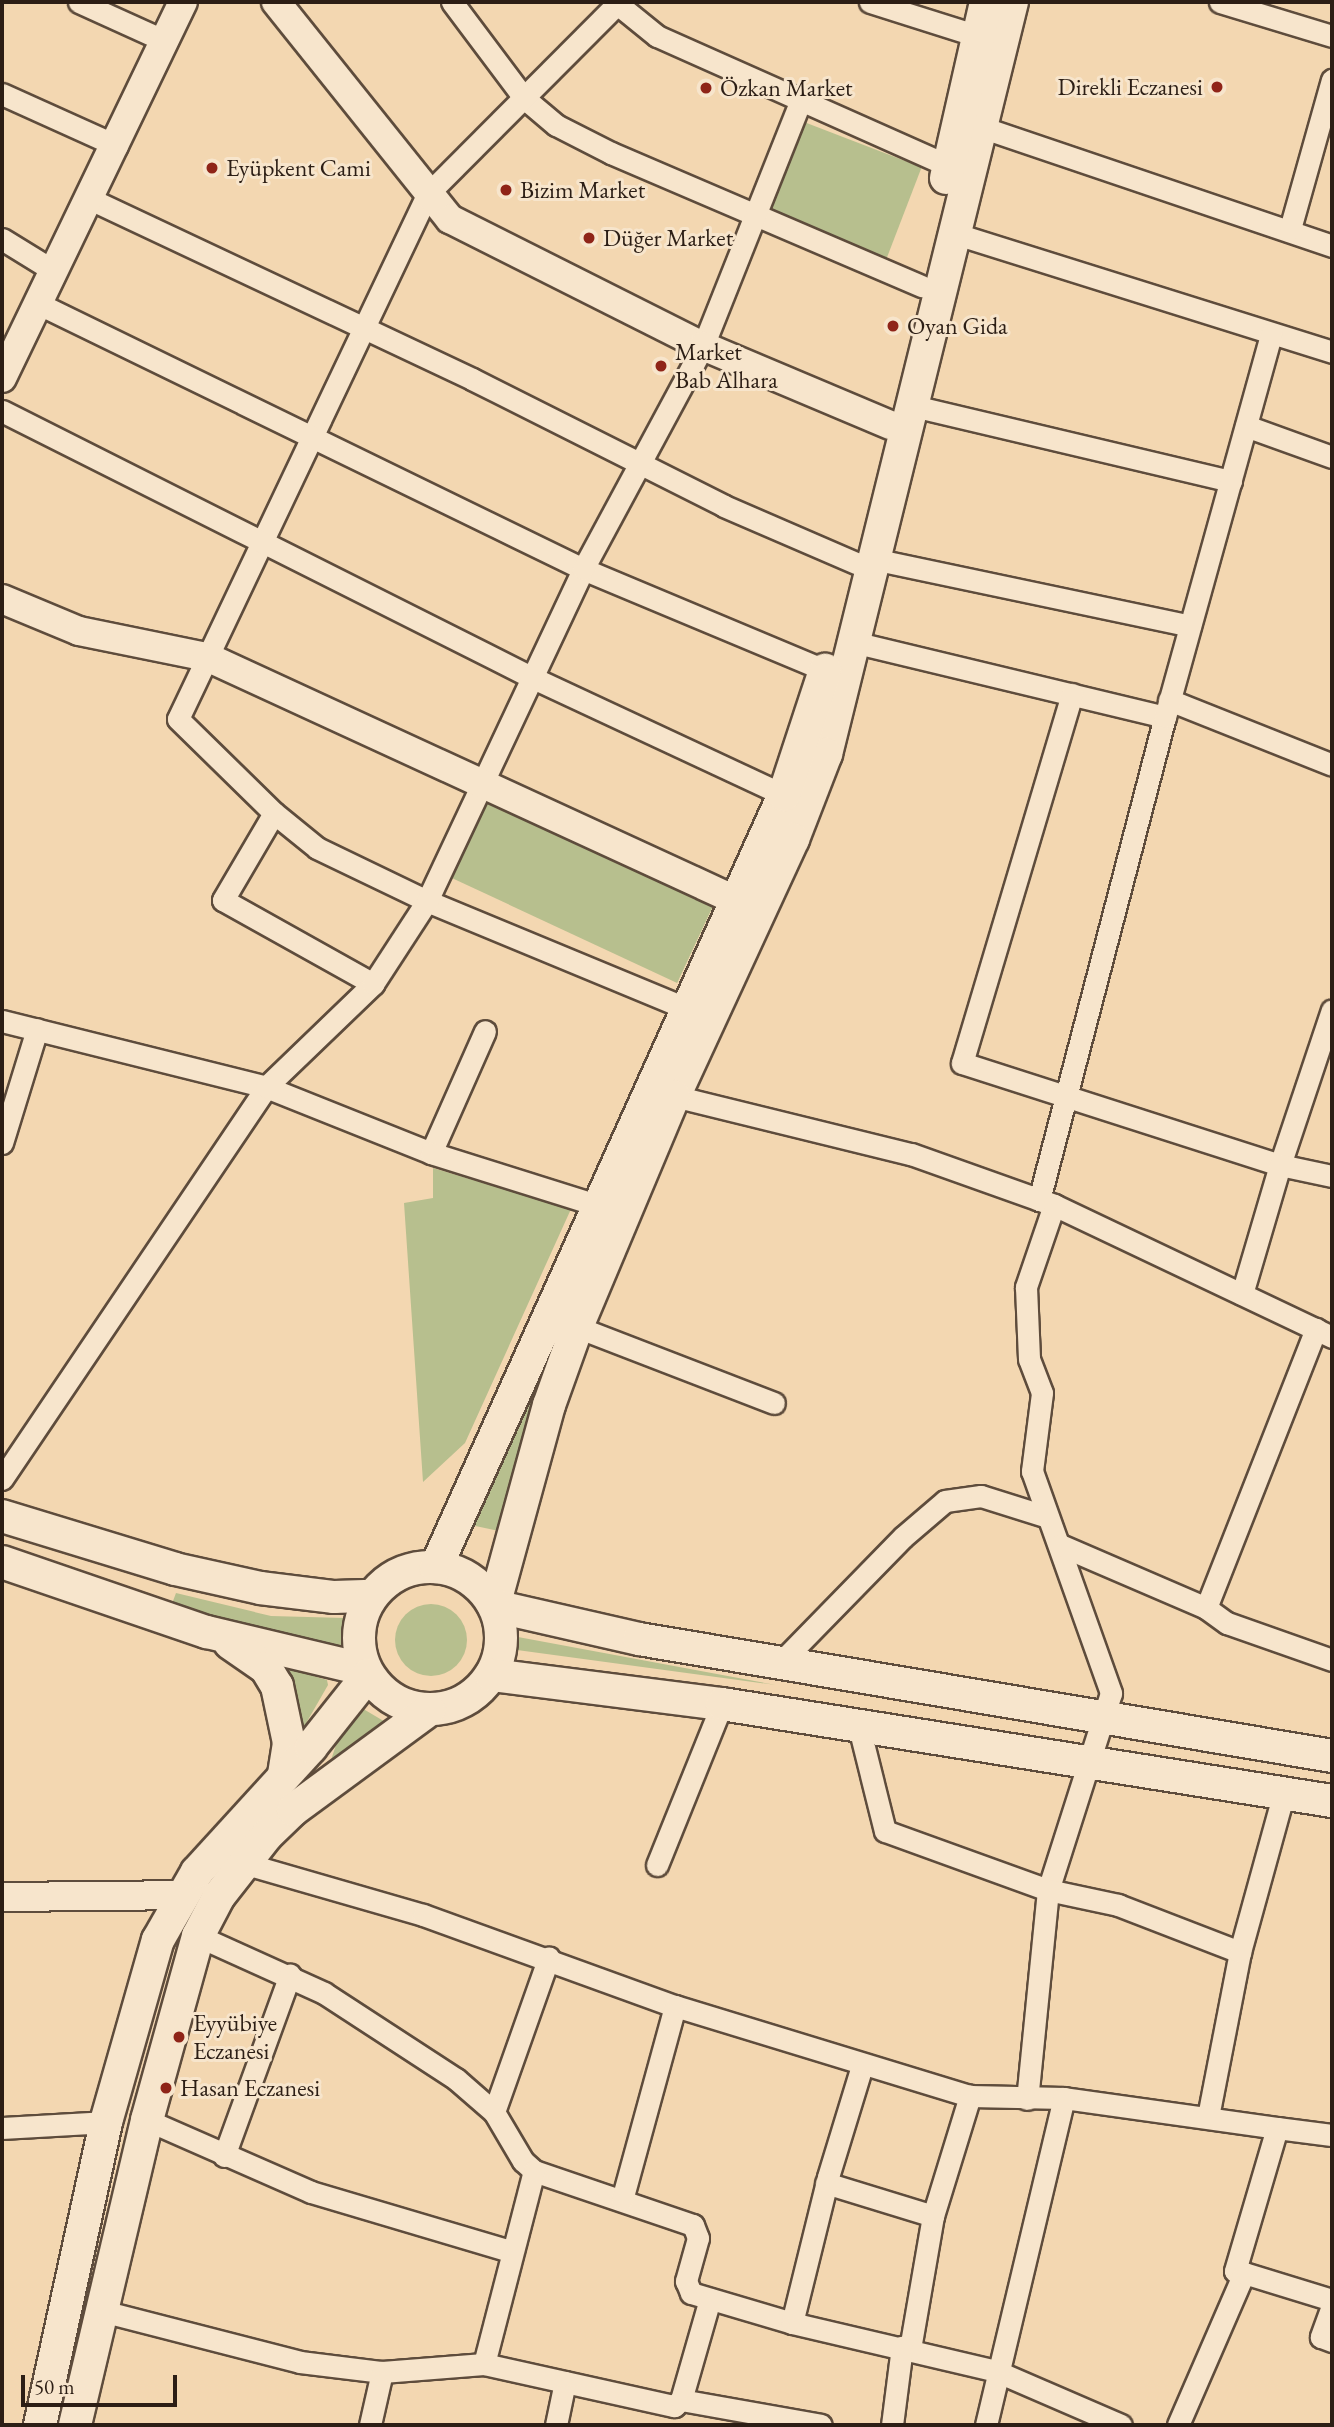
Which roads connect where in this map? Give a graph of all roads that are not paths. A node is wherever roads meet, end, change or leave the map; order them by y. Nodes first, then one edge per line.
1 (79, 2) edge
2 (183, 2) edge
3 (276, 2) edge
4 (452, 2) edge
5 (870, 2) edge
6 (986, 2) edge
7 (1012, 2) edge
8 (1220, 2) edge
9 (617, 3) edge
10 (978, 36) junction
11 (1332, 36) edge
12 (165, 41) junction
13 (1332, 80) edge
14 (2, 94) edge
15 (524, 98) junction
16 (801, 100) junction
17 (981, 127) junction
18 (117, 146) junction
19 (948, 166) junction
20 (427, 195) junction
21 (90, 200) junction
22 (755, 215) junction
23 (1290, 229) junction
24 (953, 233) junction
25 (2, 239) edge
26 (1332, 246) edge
27 (54, 271) junction
28 (922, 286) junction
29 (39, 304) junction
30 (366, 329) junction
31 (1271, 334) junction
32 (703, 346) junction
33 (1332, 352) edge
34 (2, 378) edge
35 (2, 411) edge
36 (900, 415) junction
37 (1246, 426) junction
38 (315, 436) junction
39 (1332, 457) edge
40 (640, 463) junction
41 (1231, 481) junction
42 (265, 544) junction
43 (864, 561) junction
44 (583, 569) junction
45 (2, 599) edge
46 (1190, 626) junction
47 (853, 642) junction
48 (207, 657) junction
49 (825, 670) junction
50 (533, 678) junction
51 (1072, 694) junction
52 (1167, 709) junction
53 (1332, 765) edge
54 (482, 785) junction
55 (784, 795) junction
56 (274, 813) junction
57 (735, 900) junction
58 (427, 901) junction
59 (373, 984) junction
60 (685, 1008) junction
61 (1332, 1010) edge
62 (2, 1021) edge
63 (37, 1029) junction
64 (485, 1031) dead end
65 (266, 1087) junction
66 (674, 1096) junction
67 (1069, 1098) junction
68 (2, 1143) edge
69 (431, 1153) junction
70 (1280, 1165) junction
71 (1332, 1176) edge
72 (1047, 1202) junction
73 (597, 1205) junction
74 (1242, 1294) junction
75 (577, 1327) junction
76 (1324, 1333) edge
77 (774, 1403) dead end
78 (10, 1444) edge
79 (2, 1479) edge
80 (2, 1516) edge
81 (1048, 1517) junction
82 (1060, 1545) junction
83 (2, 1562) edge
84 (436, 1567) junction
85 (372, 1596) junction
86 (494, 1606) junction
87 (1206, 1608) junction
88 (207, 1632) junction
89 (1332, 1660) edge
90 (779, 1664) junction
91 (367, 1672) junction
92 (491, 1675) junction
93 (722, 1704) junction
94 (429, 1710) junction
95 (1106, 1716) junction
96 (859, 1727) junction
97 (1332, 1756) edge
98 (1091, 1763) junction
99 (284, 1775) junction
100 (1284, 1793) junction
101 (1332, 1801) edge
102 (243, 1864) junction
103 (657, 1865) dead end
104 (1048, 1891) junction
105 (180, 1895) junction
106 (2, 1897) edge
107 (198, 1936) junction
108 (1240, 1952) junction
109 (549, 1957) junction
110 (290, 1975) junction
111 (675, 2006) junction
112 (862, 2066) junction
113 (970, 2096) junction
114 (1064, 2098) junction
115 (1027, 2099) junction
116 (494, 2112) junction
117 (1208, 2116) junction
118 (147, 2120) junction
119 (106, 2122) junction
120 (2, 2128) edge
121 (1277, 2129) junction
122 (1332, 2135) edge
123 (224, 2156) junction
124 (534, 2171) junction
125 (826, 2183) junction
126 (622, 2200) junction
127 (933, 2216) junction
128 (510, 2251) junction
129 (1244, 2273) junction
130 (710, 2299) junction
131 (1332, 2300) edge
132 (1332, 2306) edge
133 (102, 2312) junction
134 (792, 2323) junction
135 (1332, 2341) edge
136 (906, 2348) junction
137 (484, 2364) junction
138 (996, 2371) junction
139 (382, 2372) junction
140 (565, 2382) junction
141 (681, 2400) junction
142 (718, 2416) edge
143 (40, 2425) edge
144 (75, 2425) edge
145 (370, 2425) edge
146 (556, 2425) edge
147 (821, 2425) edge
148 (892, 2425) edge
149 (986, 2425) edge
150 (1121, 2425) edge
151 (1178, 2425) edge

1 - 12 street
2 - 12 street
3 - 20 street
4 - 15 street
5 - 10 street
6 - 10 main road
7 - 17 main road
8 - 11 street
9 - 15 street
9 - 16 street
10 - 19 main road
12 - 18 street
13 - 23 street
14 - 18 street
15 - 20 street
15 - 22 street
16 - 19 street
16 - 22 street
17 - 23 street
17 - 24 main road
18 - 21 street
19 - 28 main road
20 - 30 street
20 - 32 street
21 - 27 street
21 - 30 street
22 - 28 street
22 - 32 street
23 - 26 street
24 - 31 street
24 - 36 main road
25 - 27 street
27 - 29 street
28 - 36 main road
29 - 34 street
29 - 38 street
30 - 38 street
30 - 40 street
31 - 33 street
31 - 37 street
32 - 36 street
32 - 40 street
35 - 42 street
36 - 41 street
36 - 43 main road
37 - 39 street
37 - 41 street
38 - 42 street
38 - 44 street
40 - 43 street
40 - 44 street
41 - 46 street
42 - 48 street
42 - 50 street
43 - 46 street
43 - 47 main road
43 - 49 main road
44 - 49 street
44 - 50 street
45 - 48 street
46 - 52 street
47 - 51 street
47 - 66 main road
48 - 54 street
48 - 56 street
49 - 55 main road
50 - 54 street
50 - 55 street
51 - 52 street
51 - 67 street
52 - 53 street
52 - 67 street
54 - 57 street
54 - 58 street
55 - 57 main road
56 - 58 street
56 - 59 street
57 - 60 main road
58 - 59 street
58 - 60 street
59 - 65 street
60 - 73 main road
61 - 70 street
62 - 63 street
63 - 65 street
63 - 68 street
64 - 69 street
65 - 69 street
65 - 78 street
66 - 72 street
66 - 75 main road
67 - 70 street
67 - 72 street
69 - 73 street
70 - 71 street
70 - 74 street
72 - 74 street
72 - 81 street
73 - 84 main road
74 - 76 street
75 - 77 street
75 - 86 main road
76 - 87 street
78 - 79 street
80 - 85 main road
81 - 82 street
81 - 90 street
82 - 87 street
82 - 95 street
83 - 88 main road
84 - 85 main road
84 - 86 main road
85 - 91 main road
86 - 90 main road
86 - 92 main road
87 - 89 street
88 - 91 main road
88 - 99 main road
90 - 95 main road
91 - 94 main road
91 - 99 main road
92 - 93 main road
92 - 94 main road
93 - 96 main road
93 - 103 street
94 - 102 main road
95 - 97 main road
95 - 98 street
96 - 98 main road
96 - 104 street
98 - 100 main road
98 - 104 street
99 - 105 main road
100 - 101 main road
100 - 108 street
102 - 107 main road
102 - 109 street
104 - 108 street
104 - 115 street
105 - 106 street
105 - 119 main road
107 - 110 street
107 - 118 main road
108 - 117 street
109 - 111 street
109 - 116 street
110 - 116 street
110 - 123 street
111 - 112 street
111 - 126 street
112 - 113 street
112 - 125 street
113 - 115 street
113 - 127 street
114 - 115 street
114 - 117 street
114 - 138 street
116 - 124 street
117 - 121 street
118 - 123 street
118 - 133 main road
119 - 120 street
119 - 143 main road
121 - 122 street
121 - 129 street
123 - 128 street
124 - 126 street
124 - 128 street
125 - 127 street
125 - 134 street
126 - 130 street
127 - 136 street
128 - 137 street
129 - 131 street
129 - 151 street
130 - 134 street
130 - 141 street
132 - 135 street
133 - 139 street
133 - 144 main road
134 - 136 street
136 - 138 street
136 - 148 street
137 - 139 street
137 - 140 street
138 - 149 street
138 - 150 street
139 - 145 street
140 - 141 street
140 - 146 street
141 - 142 street
142 - 147 street

